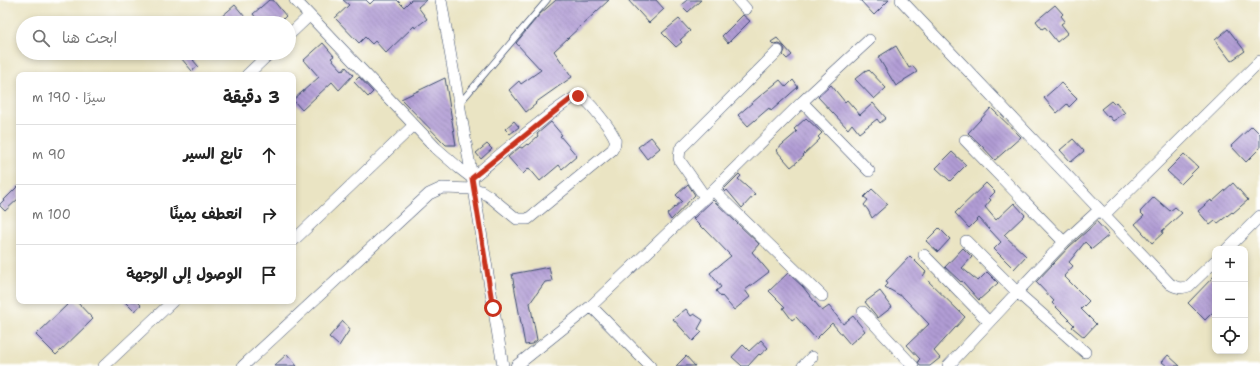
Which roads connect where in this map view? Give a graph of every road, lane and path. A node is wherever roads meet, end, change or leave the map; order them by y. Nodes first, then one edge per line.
1 (295, 0) edge
2 (441, 0) edge
3 (547, 0) edge
4 (738, 0) edge
5 (901, 0) edge
6 (746, 9) dead end
7 (310, 16) junction
8 (296, 29) edge
9 (869, 40) dead end
10 (778, 51) dead end
11 (263, 60) edge
12 (1260, 61) edge
13 (250, 72) edge
14 (802, 102) junction
15 (459, 104) junction
16 (414, 125) junction
17 (965, 140) dead end
18 (869, 171) dead end
19 (473, 183) junction
20 (709, 194) junction
21 (1102, 212) junction
22 (1260, 216) edge
23 (296, 238) edge
24 (966, 241) dead end
25 (1064, 242) junction
26 (1230, 246) edge
27 (924, 255) dead end
28 (1212, 264) edge
29 (1017, 292) junction
30 (822, 296) dead end
31 (170, 304) edge
32 (591, 306) junction
33 (863, 312) dead end
34 (989, 322) junction
35 (1086, 352) dead end
36 (812, 357) dead end
37 (104, 366) edge
38 (243, 366) edge
39 (503, 366) edge
40 (516, 366) edge
41 (650, 366) edge
42 (803, 366) edge
43 (913, 366) edge
44 (948, 366) edge

1 - 7 street
2 - 15 street
3 - 15 lane
4 - 6 street
5 - 21 street
7 - 8 street
7 - 16 street
9 - 14 street
10 - 20 street
11 - 13 street
12 - 21 street
14 - 18 street
14 - 20 street
15 - 19 street
16 - 19 street
16 - 23 street
17 - 25 street
19 - 19 street
19 - 38 street
19 - 39 street
20 - 30 street
20 - 32 street
21 - 25 street
21 - 28 street
22 - 26 street
24 - 29 street
25 - 29 street
27 - 34 street
29 - 34 street
29 - 35 street
31 - 37 street
32 - 40 street
32 - 41 street
33 - 43 street
34 - 44 street
36 - 42 street

